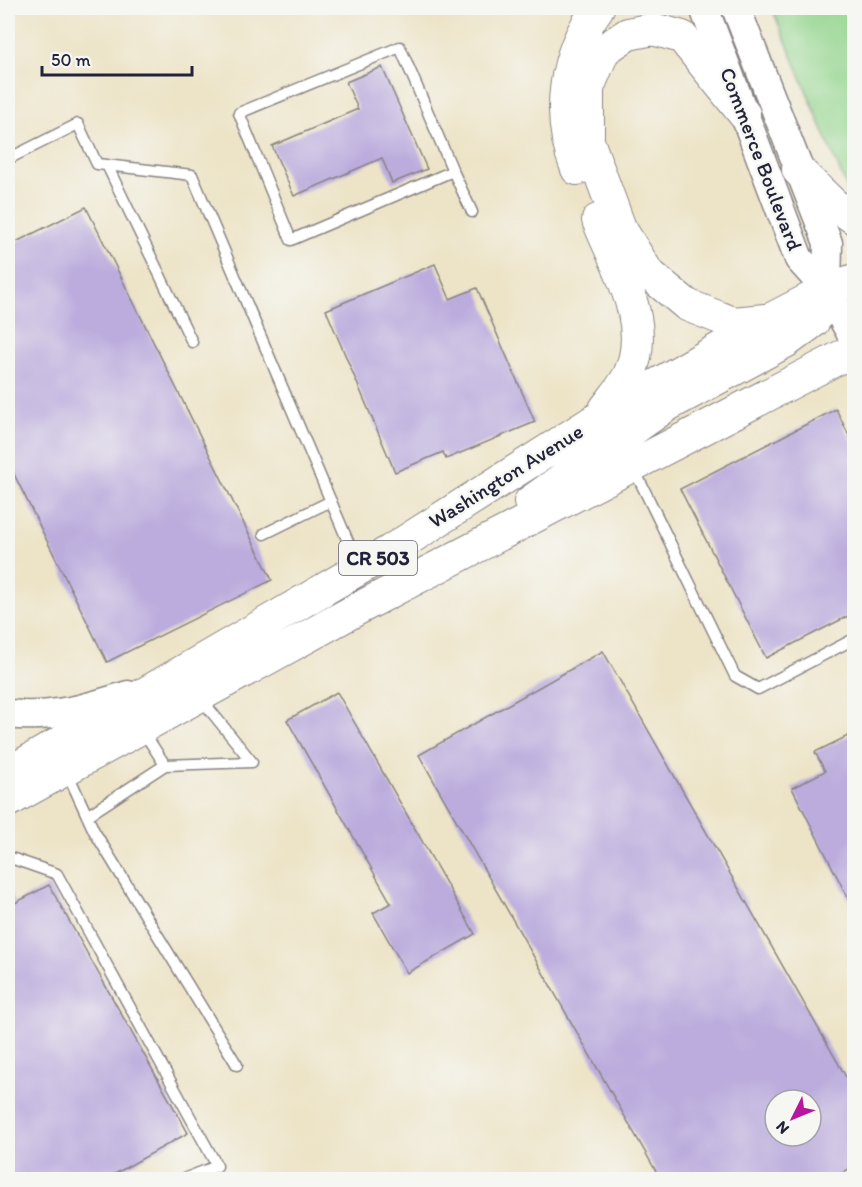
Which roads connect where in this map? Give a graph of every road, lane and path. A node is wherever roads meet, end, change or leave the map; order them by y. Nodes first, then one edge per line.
1 (598, 8) edge
2 (704, 8) edge
3 (736, 8) edge
4 (744, 114) junction
5 (8, 159) edge
6 (107, 165) junction
7 (798, 170) junction
8 (453, 171) junction
9 (472, 212) dead end
10 (855, 218) edge
11 (841, 285) edge
12 (769, 320) junction
13 (855, 339) edge
14 (192, 342) dead end
15 (855, 350) edge
16 (597, 419) junction
17 (632, 466) junction
18 (331, 501) junction
19 (264, 534) dead end
20 (460, 555) junction
21 (359, 568) junction
22 (855, 639) edge
23 (153, 688) junction
24 (199, 696) junction
25 (8, 714) edge
26 (141, 728) junction
27 (165, 765) junction
28 (65, 769) junction
29 (8, 773) edge
30 (8, 801) edge
31 (87, 816) junction
32 (8, 857) edge
33 (237, 1065) dead end
34 (181, 1179) edge

1 - 16 main road
2 - 4 street, Commerce Boulevard
3 - 7 street, Commerce Boulevard
4 - 11 street, Commerce Boulevard
4 - 12 main road
5 - 6 lane
6 - 14 lane
6 - 18 lane
7 - 10 main road
7 - 11 street, Commerce Boulevard
8 - 8 lane
8 - 9 lane
11 - 12 main road, Washington Avenue / CR 503
11 - 13 street
11 - 20 main road
12 - 16 main road, Washington Avenue / CR 503
15 - 17 main road, Washington Avenue / CR 503
16 - 21 main road, Washington Avenue / CR 503
17 - 20 main road, Washington Avenue / CR 503
17 - 22 lane
18 - 19 lane
18 - 21 lane
20 - 24 main road, Washington Avenue / CR 503
21 - 23 main road, Washington Avenue / CR 503
23 - 25 street
23 - 29 main road, Washington Avenue / CR 503
24 - 26 main road, Washington Avenue / CR 503
24 - 27 lane
26 - 27 lane
26 - 28 main road, Washington Avenue / CR 503
27 - 31 lane
28 - 30 main road, Washington Avenue / CR 503
28 - 31 lane
31 - 33 lane
32 - 34 lane

